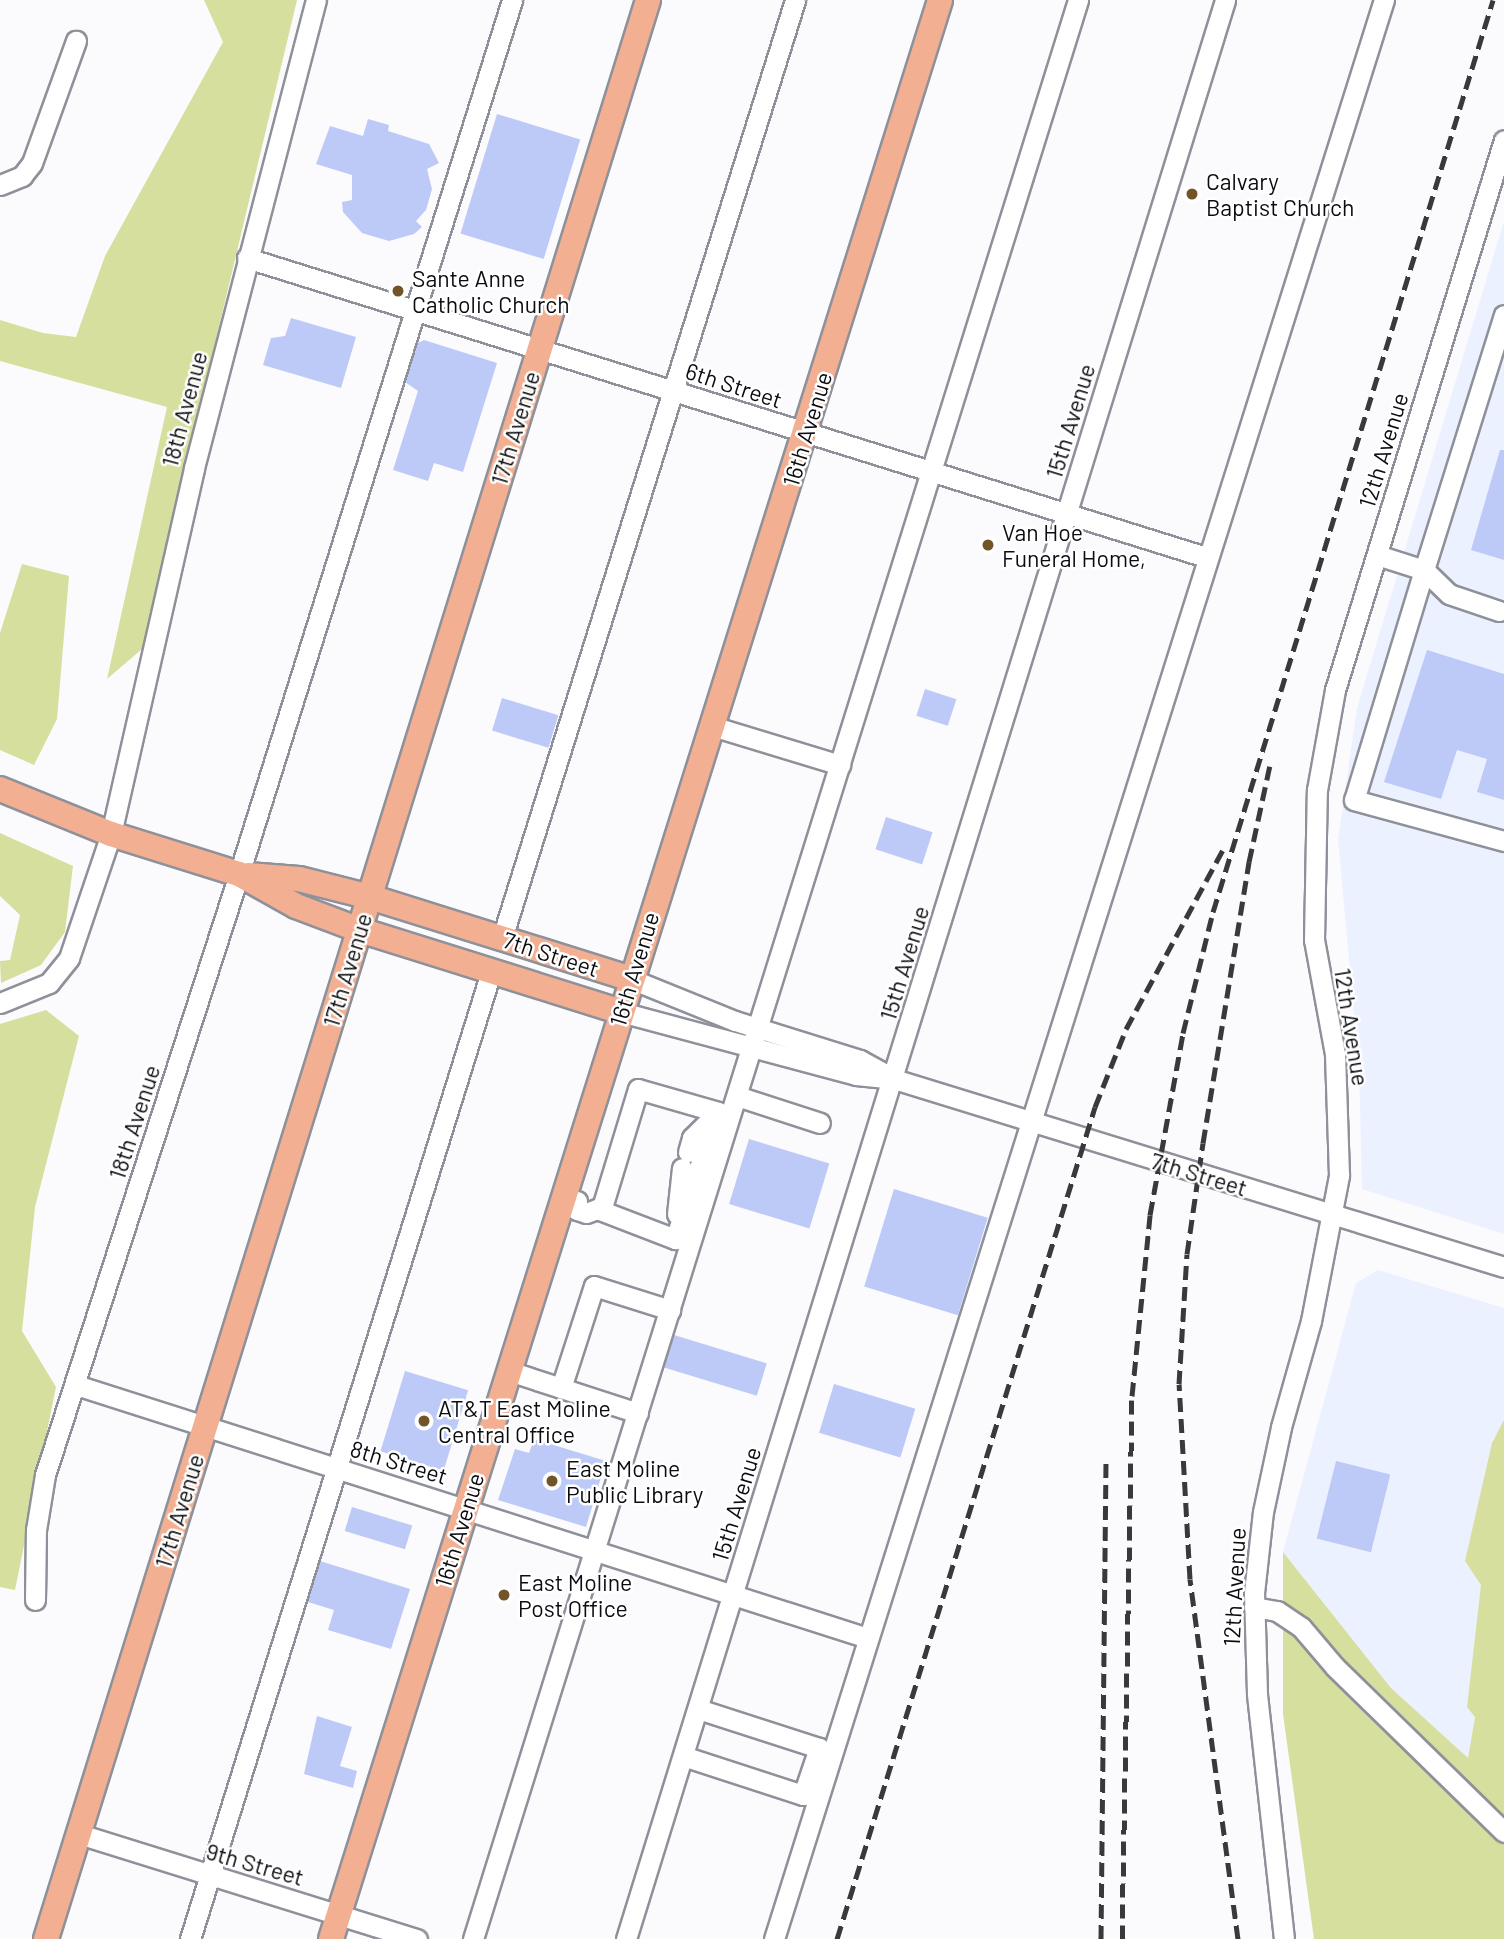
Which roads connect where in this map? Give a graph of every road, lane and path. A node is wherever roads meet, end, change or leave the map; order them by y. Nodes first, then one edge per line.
1 (316, 0) edge
2 (512, 0) edge
3 (648, 0) edge
4 (795, 0) edge
5 (940, 0) edge
6 (1078, 0) edge
7 (1226, 0) edge
8 (1384, 0) edge
9 (76, 41) dead end
10 (1504, 140) edge
11 (0, 185) edge
12 (247, 258) junction
13 (415, 312) junction
14 (1504, 315) edge
15 (540, 349) junction
16 (672, 391) junction
17 (806, 434) junction
18 (931, 472) junction
19 (1067, 513) junction
20 (1377, 555) junction
21 (1206, 557) junction
22 (1424, 570) junction
23 (1499, 611) dead end
24 (712, 726) junction
25 (840, 765) junction
26 (0, 789) edge
27 (111, 834) junction
28 (1504, 841) edge
29 (239, 874) junction
30 (370, 897) junction
31 (360, 930) junction
32 (502, 938) junction
33 (491, 972) junction
34 (631, 979) junction
35 (0, 1003) edge
36 (621, 1012) junction
37 (758, 1027) junction
38 (746, 1046) junction
39 (894, 1079) junction
40 (737, 1096) junction
41 (718, 1112) junction
42 (1030, 1122) junction
43 (820, 1123) dead end
44 (570, 1199) junction
45 (599, 1210) junction
46 (1331, 1215) junction
47 (676, 1239) junction
48 (1504, 1267) edge
49 (670, 1310) junction
50 (509, 1371) junction
51 (76, 1385) junction
52 (561, 1388) junction
53 (638, 1413) junction
54 (205, 1426) junction
55 (337, 1468) junction
56 (466, 1508) junction
57 (595, 1549) junction
58 (734, 1593) junction
59 (35, 1600) dead end
60 (1254, 1607) junction
61 (868, 1638) junction
62 (698, 1709) junction
63 (683, 1756) junction
64 (1504, 1832) edge
65 (79, 1834) junction
66 (209, 1877) junction
67 (339, 1914) junction
68 (46, 1939) edge
69 (190, 1939) edge
70 (331, 1939) edge
71 (417, 1939) edge
72 (473, 1939) edge
73 (626, 1939) edge
74 (774, 1939) edge
75 (1284, 1939) edge

1 - 12 street, 18th Avenue
2 - 13 street, 18th Avenue
3 - 15 main road, 17th Avenue
4 - 16 street
5 - 17 main road, 16th Avenue
6 - 18 street
7 - 19 street, 15th Avenue
8 - 21 street
9 - 11 street
10 - 20 street, 12th Avenue
12 - 13 street, 6th Street
12 - 27 street, 18th Avenue
13 - 15 street, 6th Street
13 - 29 street, 18th Avenue
14 - 22 street
15 - 16 street, 6th Street
15 - 30 main road, 17th Avenue
16 - 17 street, 6th Street
16 - 32 street
17 - 18 street, 6th Street
17 - 24 main road, 16th Avenue
18 - 19 street, 6th Street
18 - 25 street
19 - 21 street, 6th Street
19 - 39 street, 15th Avenue
20 - 22 street
20 - 46 street, 12th Avenue
21 - 42 street
22 - 23 street
22 - 28 street
24 - 25 street
24 - 34 main road, 16th Avenue
25 - 37 street
26 - 27 main road, 7th Street
27 - 29 main road, 7th Street
27 - 35 street, 18th Avenue
29 - 30 main road, 7th Street
29 - 31 main road, 7th Street
29 - 51 street, 18th Avenue
30 - 31 main road, 17th Avenue
30 - 32 main road, 7th Street
31 - 33 main road, 7th Street
31 - 54 main road, 17th Avenue
32 - 34 main road, 7th Street
33 - 36 main road, 7th Street
33 - 55 street
34 - 36 main road, 16th Avenue
34 - 37 street, 7th Street
36 - 38 street, 7th Street
36 - 44 main road, 16th Avenue
37 - 38 street
37 - 39 street, 7th Street
38 - 39 street, 7th Street
38 - 40 street
38 - 41 street
39 - 42 street, 7th Street
39 - 58 street, 15th Avenue
40 - 43 street
40 - 49 street
41 - 45 street
41 - 47 street
41 - 47 street
42 - 46 street, 7th Street
42 - 61 street
44 - 45 street
44 - 50 main road, 16th Avenue
45 - 47 street
46 - 48 street, 7th Street
46 - 60 street, 12th Avenue
49 - 52 street
49 - 53 street
50 - 52 street
50 - 56 main road, 16th Avenue
51 - 54 street, 8th Street
51 - 59 street, 18th Avenue
52 - 53 street
53 - 57 street
54 - 55 street, 8th Street
54 - 65 main road, 17th Avenue
55 - 56 street, 8th Street
55 - 66 street
56 - 57 street, 8th Street
56 - 67 main road, 16th Avenue
57 - 58 street, 8th Street
57 - 72 street
58 - 61 street, 8th Street
58 - 62 street, 15th Avenue
60 - 64 street
60 - 75 street, 12th Avenue
61 - 74 street
62 - 63 street, 15th Avenue
62 - 63 street
63 - 73 street, 15th Avenue
65 - 66 street, 9th Street
65 - 68 main road, 17th Avenue
66 - 67 street, 9th Street
66 - 69 street
67 - 70 main road, 16th Avenue
67 - 71 street, 9th Street

